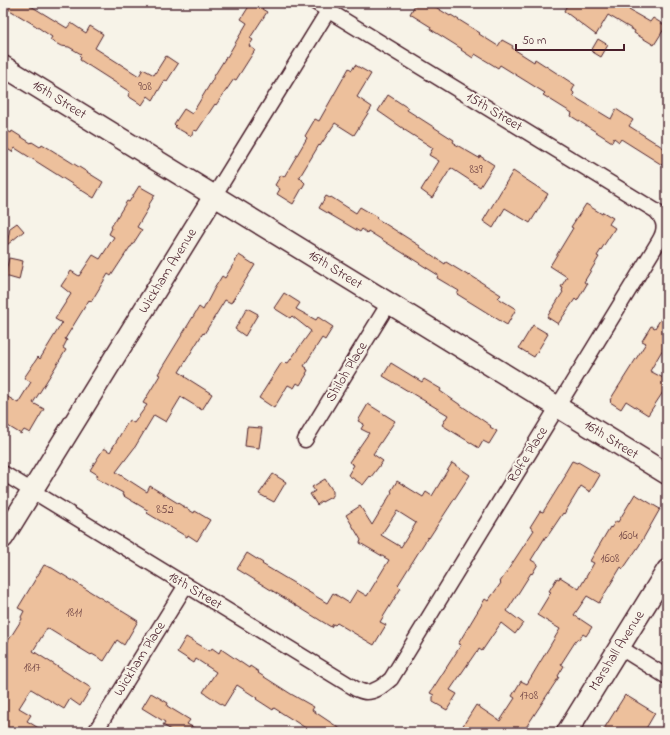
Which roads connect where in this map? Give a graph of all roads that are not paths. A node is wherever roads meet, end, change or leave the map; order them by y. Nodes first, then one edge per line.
1 (316, 3) edge
2 (331, 7) edge
3 (3, 66) edge
4 (214, 196) junction
5 (664, 227) joint
6 (389, 303) junction
7 (558, 407) junction
8 (305, 440) dead end
9 (3, 473) edge
10 (667, 474) edge
11 (32, 491) junction
12 (3, 538) edge
13 (667, 570) edge
14 (186, 585) junction
15 (619, 647) junction
16 (667, 677) edge
17 (389, 681) joint
18 (99, 731) edge
19 (567, 732) edge

1 - 2 street, 15th Street
2 - 4 street, Wickham Avenue
2 - 5 street, 15th Street
3 - 4 main road, 16th Street
4 - 6 main road, 16th Street
4 - 11 main road, Wickham Avenue
5 - 7 street, Rolfe Place
6 - 7 main road, 16th Street
6 - 8 street, Shiloh Place
7 - 10 main road, 16th Street
7 - 17 street, Rolfe Place
9 - 11 street, 18th Street
11 - 12 main road, Wickham Avenue
11 - 14 street, 18th Street
13 - 15 main road, Marshall Avenue
14 - 17 street, 18th Street
14 - 18 street, Wickham Place
15 - 16 street
15 - 19 main road, Marshall Avenue

